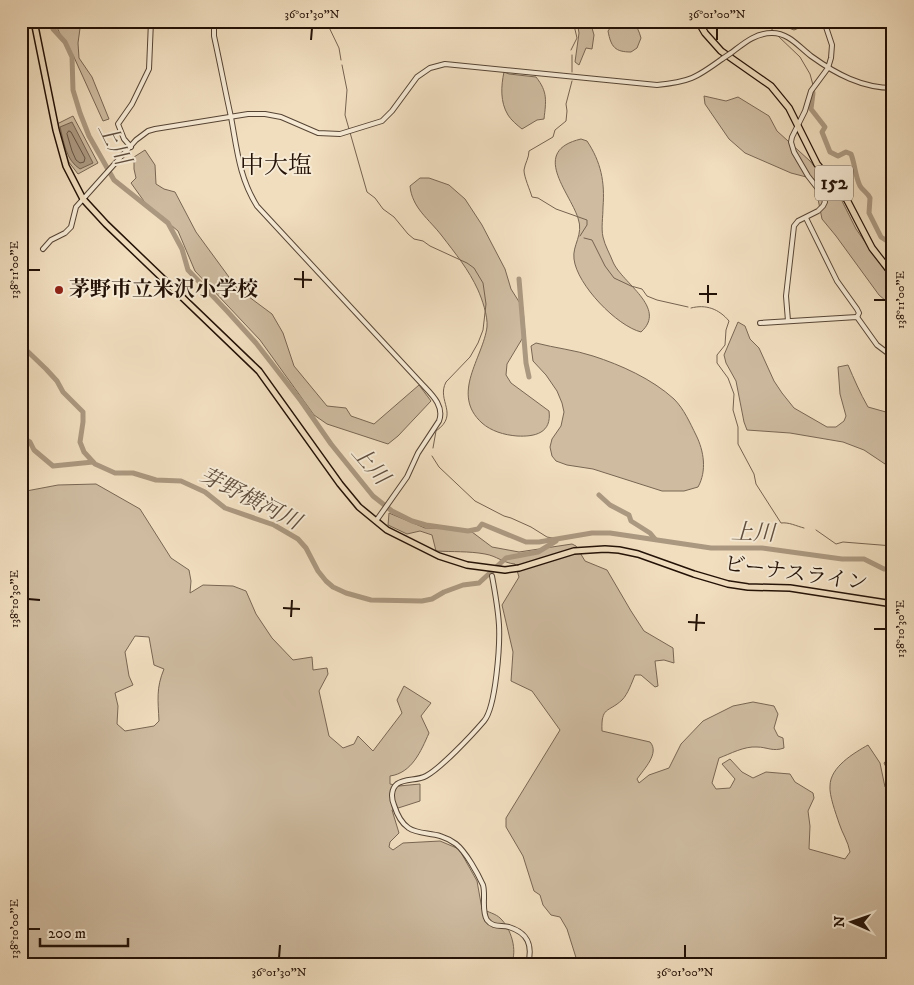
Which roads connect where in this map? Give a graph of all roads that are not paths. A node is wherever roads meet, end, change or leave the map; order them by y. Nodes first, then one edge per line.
1 (34, 21) edge
2 (151, 21) edge
3 (214, 21) edge
4 (698, 21) edge
5 (824, 21) edge
6 (828, 68) junction
7 (893, 88) edge
8 (231, 117) junction
9 (798, 124) junction
10 (131, 147) junction
11 (83, 199) junction
12 (806, 218) junction
13 (43, 250) dead end
14 (890, 267) edge
15 (893, 275) edge
16 (857, 317) junction
17 (788, 321) junction
18 (760, 323) dead end
19 (893, 358) edge
20 (377, 520) junction
21 (492, 576) dead end
22 (893, 604) edge
23 (528, 964) edge

1 - 11 main road, ビーナスライン
2 - 10 street
3 - 8 street
4 - 9 highway, 152
5 - 6 street
6 - 7 street
6 - 8 street, bridge
6 - 9 street
8 - 10 street
8 - 20 street
9 - 12 street
9 - 14 highway, 152
10 - 11 street
11 - 13 street
11 - 20 main road, ビーナスライン
12 - 16 street
12 - 17 street
14 - 15 highway, 152
16 - 17 street
16 - 19 street
17 - 18 street
20 - 22 main road, ビーナスライン
21 - 23 street

